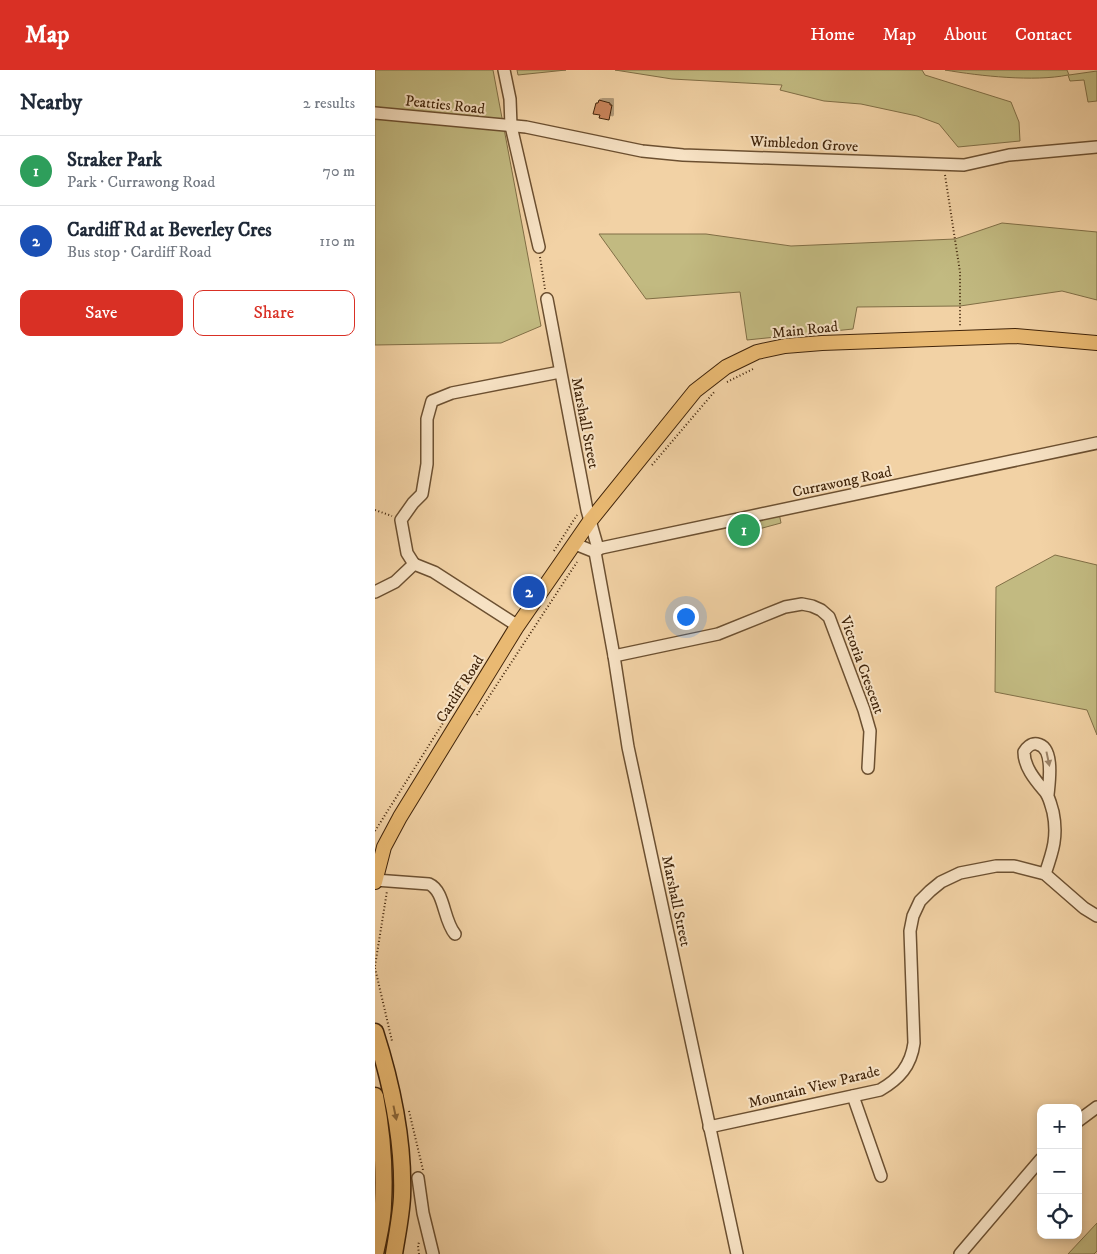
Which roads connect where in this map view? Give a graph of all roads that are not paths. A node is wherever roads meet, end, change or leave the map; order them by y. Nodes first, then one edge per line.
1 (504, 70) edge
2 (375, 113) edge
3 (511, 126) junction
4 (1097, 147) edge
5 (539, 247) road end
6 (547, 299) road end
7 (1097, 343) edge
8 (559, 372) junction
9 (1097, 443) edge
10 (590, 521) junction
11 (575, 544) junction
12 (595, 552) junction
13 (414, 564) junction
14 (375, 592) edge
15 (517, 626) junction
16 (614, 656) junction
17 (868, 768) dead end
18 (1048, 795) dead end
19 (1045, 874) junction
20 (379, 881) edge
21 (1097, 916) edge
22 (455, 934) dead end
23 (375, 1032) edge
24 (375, 1096) edge
25 (853, 1096) junction
26 (1097, 1107) edge
27 (1082, 1118) edge
28 (709, 1127) junction
29 (1037, 1164) edge
30 (881, 1176) dead end
31 (418, 1178) dead end
32 (375, 1254) edge
33 (394, 1254) edge
34 (433, 1254) edge
35 (737, 1254) edge
36 (960, 1254) edge

1 - 3 street
2 - 3 street, Peatties Road
3 - 4 street, Wimbledon Grove
3 - 5 street
6 - 8 street, Marshall Street
7 - 10 main road, Main Road
8 - 10 street, Marshall Street
8 - 13 street
9 - 12 street, Currawong Road
10 - 11 main road, Cardiff Road
10 - 12 street, Marshall Street
11 - 12 street
11 - 15 main road, Cardiff Road
12 - 16 street, Marshall Street
13 - 14 street
13 - 15 street
15 - 20 main road, Cardiff Road
16 - 17 street, Victoria Crescent
16 - 28 street, Marshall Street
18 - 19 street
19 - 21 street, Mountain View Parade
19 - 25 street, Mountain View Parade
20 - 22 street
23 -> 33 highway
24 - 32 highway
25 - 28 street, Mountain View Parade
25 - 30 street
26 - 27 street
28 - 35 street, Marshall Street
29 - 36 street
31 - 34 street

